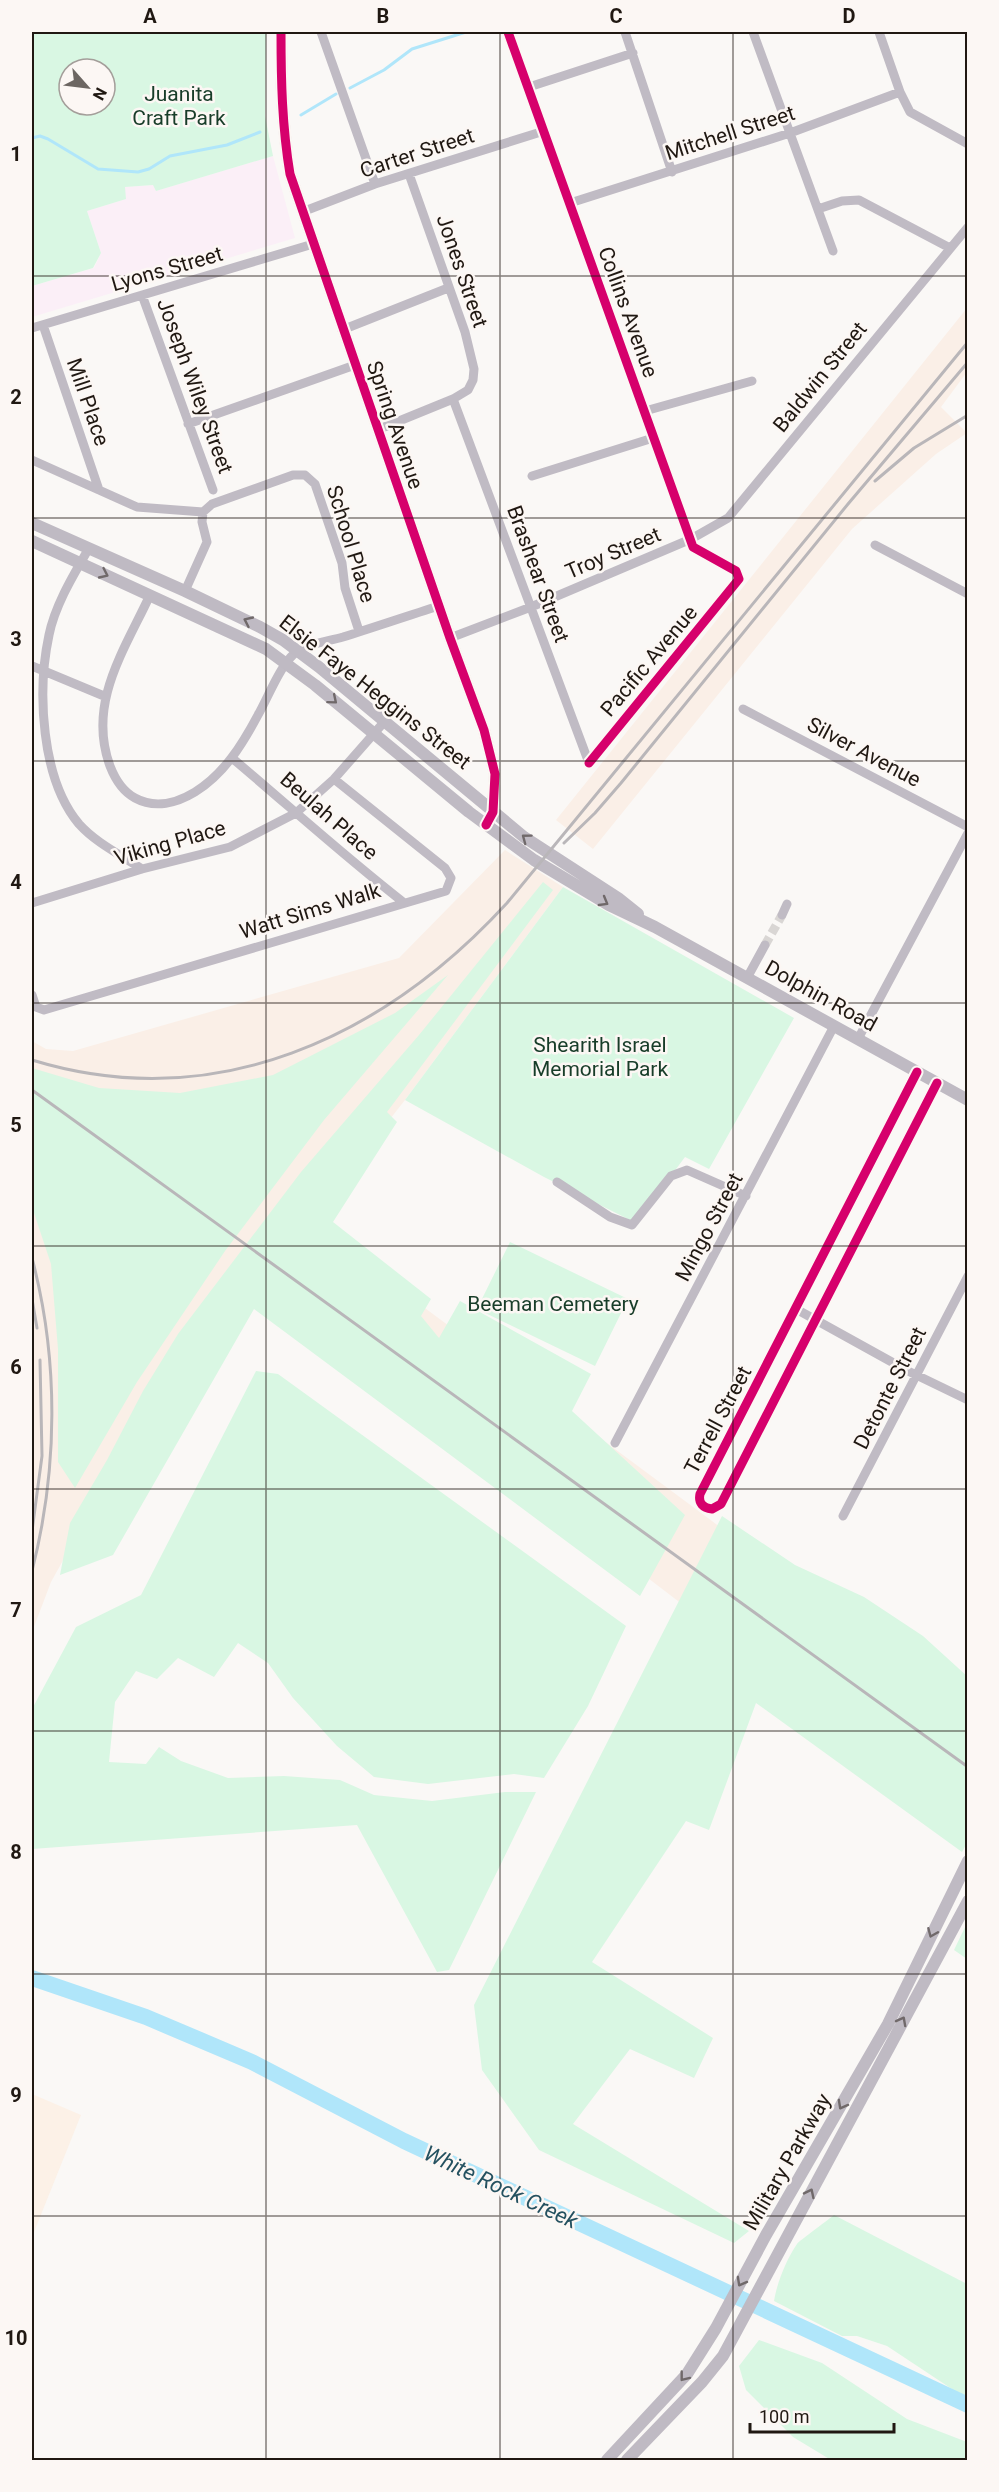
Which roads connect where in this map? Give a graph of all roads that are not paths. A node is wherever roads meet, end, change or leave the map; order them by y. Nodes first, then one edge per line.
1 (281, 32) edge
2 (321, 32) edge
3 (508, 32) edge
4 (625, 32) edge
5 (753, 32) edge
6 (879, 32) edge
7 (633, 53) junction
8 (529, 87) junction
9 (900, 92) junction
10 (544, 131) junction
11 (790, 133) junction
12 (968, 144) edge
13 (672, 172) junction
14 (409, 174) junction
15 (375, 184) junction
16 (570, 203) junction
17 (818, 209) junction
18 (302, 212) junction
19 (968, 227) edge
20 (313, 244) junction
21 (950, 248) junction
22 (833, 251) dead end
23 (448, 288) junction
24 (142, 295) junction
25 (43, 325) junction
26 (32, 328) edge
27 (342, 330) junction
28 (355, 365) junction
29 (752, 381) dead end
30 (453, 399) junction
31 (645, 411) junction
32 (188, 424) junction
33 (377, 430) junction
34 (653, 438) junction
35 (32, 460) edge
36 (532, 476) dead end
37 (99, 490) junction
38 (213, 490) dead end
39 (203, 512) junction
40 (32, 523) edge
41 (691, 539) junction
42 (32, 541) edge
43 (875, 545) dead end
44 (88, 548) junction
45 (80, 563) junction
46 (738, 582) joint
47 (185, 591) junction
48 (968, 594) edge
49 (150, 595) junction
50 (439, 606) junction
51 (531, 607) junction
52 (359, 631) junction
53 (450, 638) junction
54 (298, 651) junction
55 (288, 663) junction
56 (32, 666) edge
57 (43, 671) junction
58 (105, 696) junction
59 (743, 709) dead end
60 (384, 722) junction
61 (373, 734) junction
62 (232, 758) junction
63 (589, 763) joint
64 (334, 779) junction
65 (493, 812) junction
66 (296, 813) junction
67 (486, 825) junction
68 (968, 827) edge
69 (968, 833) edge
70 (142, 869) junction
71 (403, 902) junction
72 (32, 903) edge
73 (787, 904) dead end
74 (782, 915) tunnel mouth
75 (655, 927) junction
76 (765, 945) tunnel mouth
77 (747, 978) junction
78 (32, 995) edge
79 (834, 1026) junction
80 (858, 1039) junction
81 (917, 1072) junction
82 (937, 1083) junction
83 (968, 1100) edge
84 (557, 1182) dead end
85 (746, 1196) junction
86 (968, 1276) edge
87 (796, 1309) junction
88 (816, 1322) junction
89 (917, 1375) junction
90 (968, 1400) edge
91 (615, 1443) dead end
92 (843, 1515) dead end
93 (968, 1862) edge
94 (968, 1901) edge
95 (942, 1911) junction
96 (957, 1920) junction
97 (820, 2145) junction
98 (832, 2152) junction
99 (607, 2460) edge
100 (627, 2460) edge

1 - 18 main road, Spring Avenue
2 - 15 street
3 - 8 street, Collins Avenue
4 - 7 street
5 - 11 street
6 - 9 street
7 - 8 street
7 - 13 street
8 - 10 street, Collins Avenue
9 - 11 street, Mitchell Street
9 - 12 street
10 - 14 street, Carter Street
10 - 16 street, Collins Avenue
11 - 13 street, Mitchell Street
11 - 17 street
13 - 16 street, Mitchell Street
14 - 15 street, Carter Street
14 - 23 street, Jones Street
15 - 18 street, Carter Street
16 - 31 street, Collins Avenue
17 - 21 street
17 - 22 street
18 - 20 main road, Spring Avenue
19 - 21 street, Baldwin Street
20 - 24 street, Lyons Street
20 - 27 main road, Spring Avenue
21 - 41 street, Baldwin Street
23 - 27 street
23 - 30 street, Jones Street
24 - 25 street, Lyons Street
24 - 32 street, Joseph Wiley Street
25 - 26 street, Lyons Street
25 - 37 street, Mill Place
27 - 28 main road, Spring Avenue
28 - 32 street
28 - 33 main road, Spring Avenue
29 - 31 street
30 - 33 street
30 - 51 street, Brashear Street
31 - 34 street, Collins Avenue
32 - 38 street, Joseph Wiley Street
33 - 50 main road, Spring Avenue
34 - 36 street
34 - 41 street, Collins Avenue
35 - 37 street
37 - 39 street
39 - 47 street
39 - 52 street, School Place
40 - 44 main road, Elsie Faye Heggins Street
41 - 46 street, Collins Avenue
41 - 51 street, Troy Street
42 - 45 main road, Elsie Faye Heggins Street
43 - 48 street
44 - 45 street
44 - 47 main road, Elsie Faye Heggins Street
45 -> 49 main road, Elsie Faye Heggins Street
45 - 57 street
46 - 63 street, Pacific Avenue
54 -> 47 main road, Elsie Faye Heggins Street
49 - 55 main road, Elsie Faye Heggins Street
49 - 58 street
50 - 52 street
50 - 53 main road, Spring Avenue
51 - 53 street, Troy Street
51 - 63 street, Brashear Street
52 - 54 street
53 - 65 main road, Spring Avenue
54 - 55 street
54 - 60 main road, Elsie Faye Heggins Street
55 -> 61 main road, Elsie Faye Heggins Street
55 - 62 street
56 - 57 street
57 - 58 street
57 - 70 street
58 - 62 street
59 - 68 street, Silver Avenue
60 - 61 street, Viking Place
60 - 65 main road, Elsie Faye Heggins Street
61 - 64 street, Viking Place
61 - 67 main road, Elsie Faye Heggins Street
62 - 66 street, Beulah Place
64 - 66 street, Viking Place
64 - 71 street, Watt Sims Walk
65 - 67 main road, Spring Avenue
75 -> 65 main road, Dolphin Road
66 - 70 street, Viking Place
66 - 71 street, Beulah Place
67 -> 75 main road, Dolphin Road
69 - 80 street
70 - 72 street, Viking Place
71 - 78 street, Watt Sims Walk
73 - 74 street
75 - 77 main road, Dolphin Road
76 - 77 street
77 - 79 main road, Dolphin Road
79 - 80 main road, Dolphin Road
79 - 85 street, Mingo Street
80 - 81 main road, Dolphin Road
81 - 82 main road, Dolphin Road
81 - 87 street, Terrell Street
82 - 83 main road, Dolphin Road
82 - 88 street, Terrell Street
84 - 85 street
85 - 91 street, Mingo Street
86 - 89 street, Detonte Street
87 - 88 street
87 - 88 street, Terrell Street
88 - 89 street
89 - 90 street
89 - 92 street, Detonte Street
93 - 95 main road, Military Parkway
94 - 96 main road, Military Parkway
95 - 96 main road
95 -> 97 main road, Military Parkway
98 -> 96 main road, Military Parkway
97 - 98 main road
97 -> 99 main road, Military Parkway
100 -> 98 main road, Military Parkway

